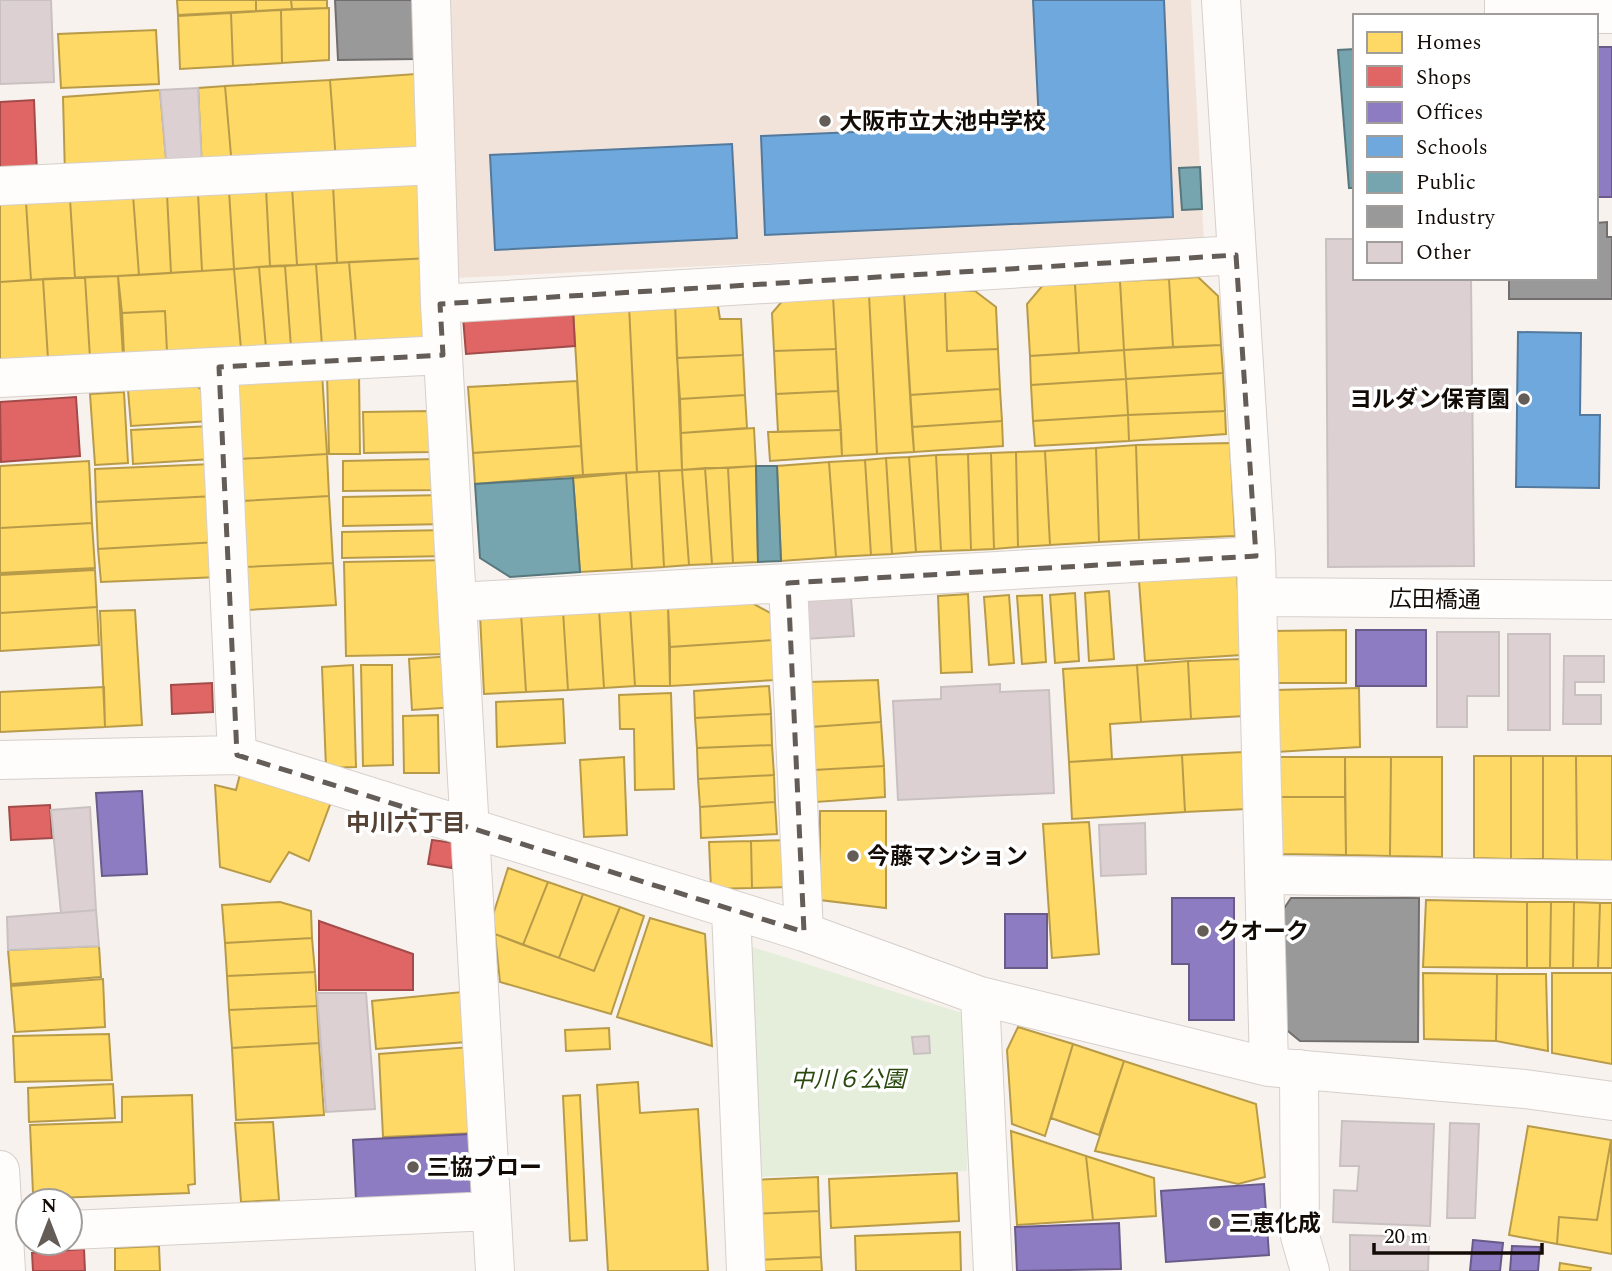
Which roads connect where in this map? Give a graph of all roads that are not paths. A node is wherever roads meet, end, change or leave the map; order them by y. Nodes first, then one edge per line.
1 (431, 0) edge
2 (1221, 0) edge
3 (1504, 6) edge
4 (1612, 14) edge
5 (436, 165) junction
6 (0, 186) edge
7 (1236, 255) junction
8 (440, 304) junction
9 (443, 355) junction
10 (219, 367) junction
11 (0, 378) edge
12 (1256, 556) junction
13 (788, 583) junction
14 (1257, 597) junction
15 (1612, 600) edge
16 (457, 602) junction
17 (237, 754) junction
18 (0, 760) edge
19 (470, 828) junction
20 (1265, 875) junction
21 (1612, 880) edge
22 (731, 910) junction
23 (804, 932) junction
24 (980, 996) junction
25 (1284, 1068) junction
26 (1612, 1101) edge
27 (0, 1170) edge
28 (491, 1211) junction
29 (14, 1224) edge
30 (84, 1229) edge
31 (14, 1240) edge
32 (6, 1271) edge
33 (495, 1271) edge
34 (746, 1271) edge
35 (993, 1271) edge
36 (1310, 1271) edge

1 - 5 street
2 - 7 street
3 - 4 street
5 - 6 street
5 - 8 street
7 - 8 street
7 - 12 street
8 - 9 street
9 - 10 street
9 - 16 street
10 - 11 street
10 - 17 street
12 - 13 street
12 - 14 street
13 - 16 street
13 - 23 street
14 - 15 street, 広田橋通
14 - 20 street
16 - 19 street
17 - 18 street
17 - 19 street
19 - 22 street
19 - 28 street
20 - 21 street
20 - 25 street
22 - 23 street
22 - 34 street
23 - 24 street
24 - 25 street
24 - 35 street
25 - 26 street
25 - 36 street
27 - 29 street
28 - 30 street
28 - 33 street
31 - 32 street

